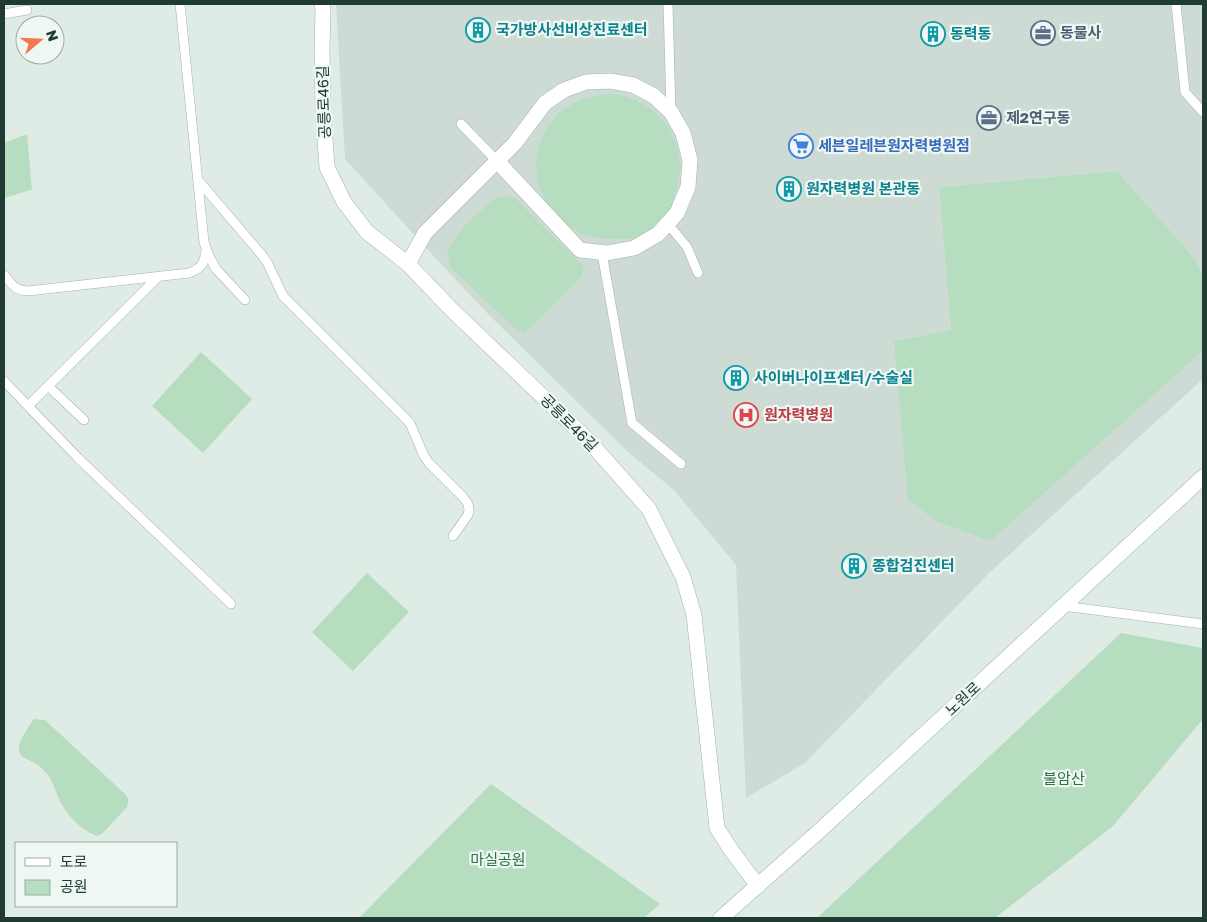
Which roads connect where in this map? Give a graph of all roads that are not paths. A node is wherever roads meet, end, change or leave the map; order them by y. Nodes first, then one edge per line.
1 (180, 4) edge
2 (322, 4) edge
3 (668, 4) edge
4 (1176, 4) edge
5 (27, 10) dead end
6 (4, 14) edge
7 (671, 112) junction
8 (1203, 112) edge
9 (461, 124) dead end
10 (497, 161) junction
11 (198, 180) junction
12 (668, 224) junction
13 (206, 250) junction
14 (602, 253) junction
15 (408, 264) junction
16 (698, 273) dead end
17 (4, 274) edge
18 (158, 277) junction
19 (245, 300) dead end
20 (4, 382) edge
21 (48, 386) junction
22 (28, 406) junction
23 (84, 420) dead end
24 (681, 464) dead end
25 (1203, 477) edge
26 (453, 536) dead end
27 (231, 604) dead end
28 (1063, 606) junction
29 (1203, 624) edge
30 (758, 886) junction
31 (721, 918) edge

1 - 11 lane
2 - 15 street, 공릉로46길
3 - 7 lane
4 - 8 lane
5 - 6 lane
7 - 10 street
7 - 12 street
9 - 10 lane
10 - 14 street
10 - 15 street
11 - 13 lane
11 - 26 lane
12 - 14 street
12 - 16 lane
13 - 18 lane
13 - 19 lane
14 - 24 lane
15 - 30 street, 공릉로46길
17 - 18 lane
18 - 21 lane
20 - 22 lane
21 - 22 lane
21 - 23 lane
22 - 27 lane
25 - 28 street, 노원로
28 - 29 lane
28 - 30 street, 노원로
30 - 31 street, 노원로

